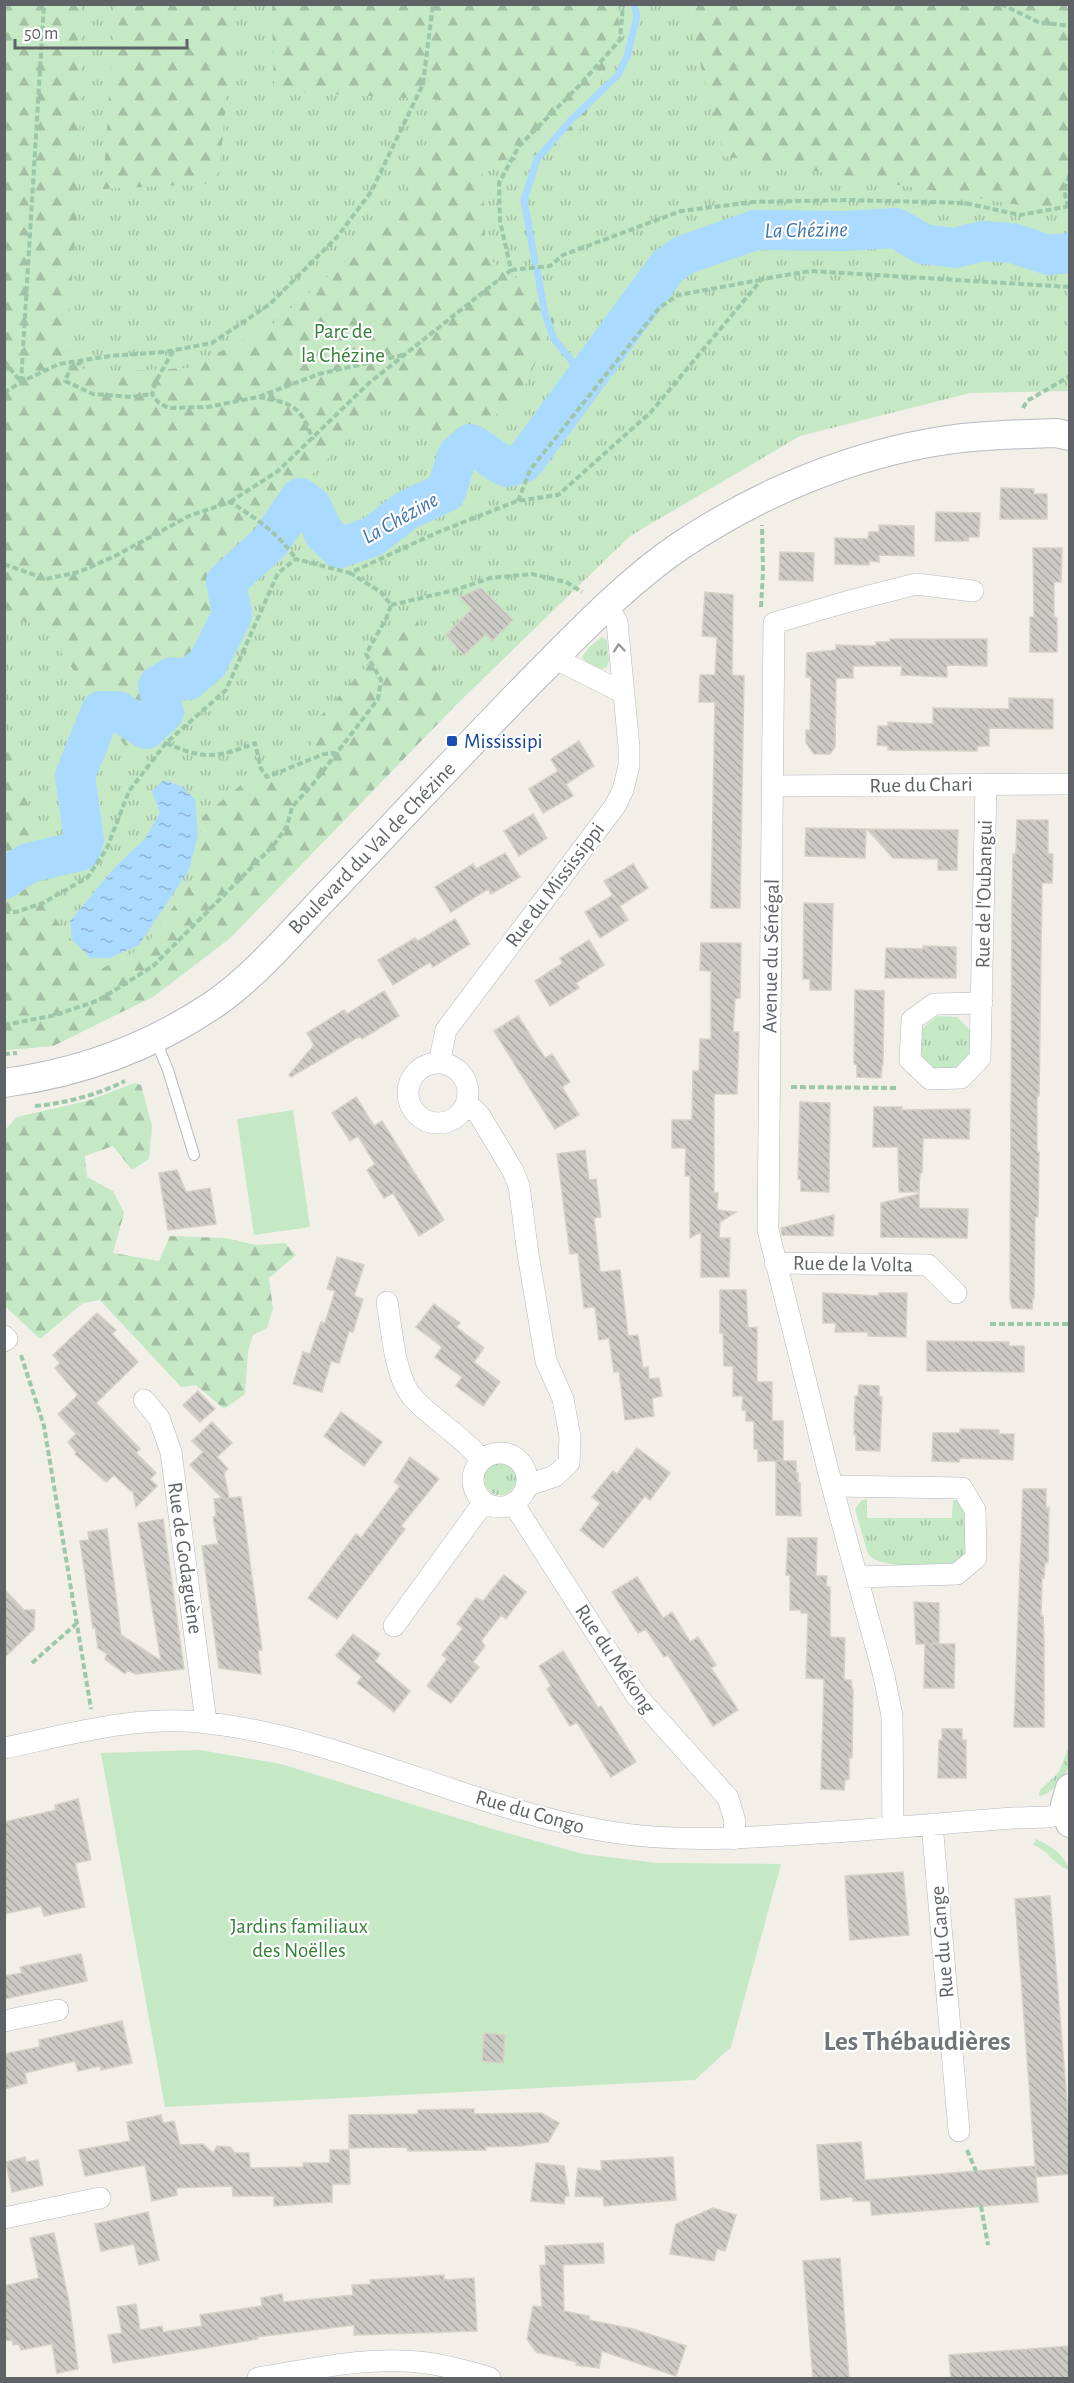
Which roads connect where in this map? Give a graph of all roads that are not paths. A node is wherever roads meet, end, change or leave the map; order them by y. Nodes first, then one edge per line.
1 (1070, 436) edge
2 (973, 591) dead end
3 (607, 606) junction
4 (554, 658) junction
5 (622, 692) junction
6 (986, 784) junction
7 (1070, 784) edge
8 (772, 786) junction
9 (982, 1003) dead end
10 (154, 1039) junction
11 (439, 1063) junction
12 (4, 1083) edge
13 (467, 1103) junction
14 (195, 1155) dead end
15 (775, 1263) junction
16 (956, 1293) dead end
17 (387, 1302) dead end
18 (144, 1400) dead end
19 (482, 1460) junction
20 (832, 1486) junction
21 (519, 1495) junction
22 (484, 1502) junction
23 (858, 1577) junction
24 (394, 1626) dead end
25 (206, 1722) junction
26 (4, 1748) edge
27 (1068, 1808) edge
28 (932, 1824) junction
29 (893, 1828) junction
30 (734, 1839) junction
31 (58, 2010) dead end
32 (4, 2021) edge
33 (959, 2131) dead end
34 (100, 2198) dead end
35 (4, 2218) edge
36 (258, 2379) edge
37 (490, 2379) edge

1 - 3 street, Boulevard du Val de Chézine
2 - 8 street, Avenue du Sénégal
3 - 4 street, Boulevard du Val de Chézine
5 -> 3 street, Rue du Mississippi
4 - 5 street
4 - 10 street, Boulevard du Val de Chézine
5 - 11 street, Rue du Mississippi
6 - 7 street, Rue du Chari
6 - 8 street, Rue du Chari
6 - 9 street, Rue de l'Oubangui
8 - 15 street, Avenue du Sénégal
10 - 12 street, Boulevard du Val de Chézine
10 - 14 lane
11 - 13 street
11 - 13 street
13 - 21 street
15 - 16 street, Rue de la Volta
15 - 20 street, Avenue du Sénégal
17 - 19 street
18 - 25 street, Rue de Godaguène
19 - 21 street
19 - 22 street
20 - 23 street, Avenue du Sénégal
20 - 23 street
21 - 22 street
21 - 30 street, Rue du Mékong
22 - 24 street
23 - 29 street, Avenue du Sénégal
25 - 26 street, Rue du Congo
25 - 30 street, Rue du Congo
27 - 28 street, Rue du Congo
28 - 29 street, Rue du Congo
28 - 33 street, Rue du Gange
29 - 30 street, Rue du Congo
31 - 32 street
34 - 35 street
36 - 37 street

